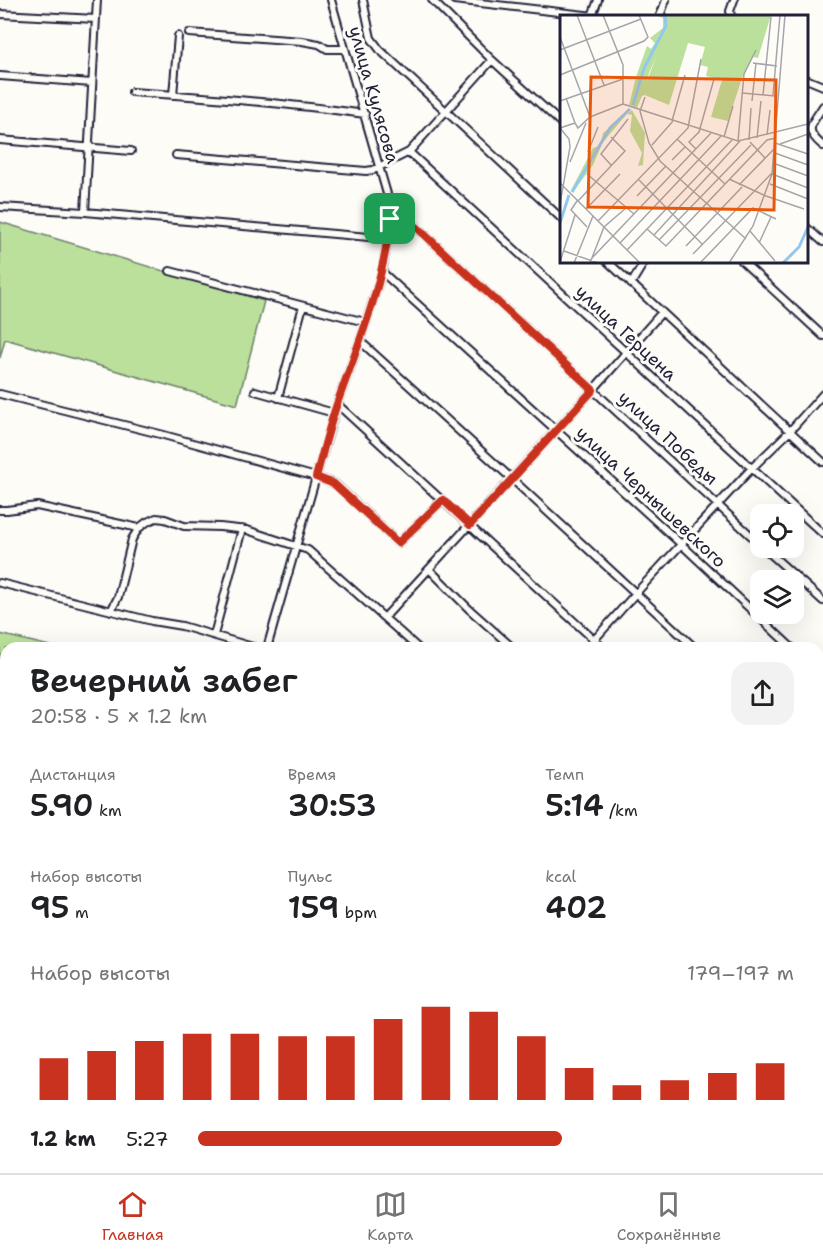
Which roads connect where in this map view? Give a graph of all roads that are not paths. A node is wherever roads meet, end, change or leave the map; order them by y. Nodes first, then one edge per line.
1 (97, 0) edge
2 (331, 0) edge
3 (363, 0) edge
4 (432, 0) edge
5 (454, 0) edge
6 (459, 0) edge
7 (526, 0) edge
8 (598, 0) edge
9 (666, 0) edge
10 (734, 0) edge
11 (524, 8) junction
12 (0, 14) edge
13 (582, 15) edge
14 (590, 15) edge
15 (660, 15) edge
16 (731, 15) edge
17 (96, 20) junction
18 (189, 33) dead end
19 (178, 36) dead end
20 (345, 50) junction
21 (492, 60) junction
22 (0, 76) edge
23 (808, 79) edge
24 (92, 83) junction
25 (823, 86) edge
26 (132, 92) dead end
27 (173, 95) junction
28 (823, 106) edge
29 (446, 111) junction
30 (365, 114) junction
31 (560, 122) edge
32 (0, 140) edge
33 (823, 146) edge
34 (88, 148) junction
35 (131, 151) dead end
36 (409, 152) junction
37 (176, 155) dead end
38 (380, 166) junction
39 (0, 207) edge
40 (85, 212) junction
41 (560, 217) edge
42 (390, 219) junction
43 (808, 228) edge
44 (388, 236) junction
45 (823, 242) edge
46 (608, 262) edge
47 (644, 262) edge
48 (743, 262) edge
49 (170, 271) dead end
50 (382, 272) junction
51 (632, 284) junction
52 (303, 306) junction
53 (662, 312) junction
54 (365, 322) junction
55 (823, 336) edge
56 (360, 341) junction
57 (625, 353) junction
58 (593, 390) junction
59 (255, 392) dead end
60 (0, 394) edge
61 (823, 394) edge
62 (278, 398) junction
63 (337, 404) junction
64 (334, 413) junction
65 (556, 430) junction
66 (789, 432) junction
67 (823, 462) edge
68 (751, 469) junction
69 (316, 477) junction
70 (512, 478) junction
71 (443, 500) junction
72 (718, 505) junction
73 (0, 510) edge
74 (470, 525) junction
75 (139, 528) junction
76 (242, 529) junction
77 (823, 534) edge
78 (750, 535) edge
79 (681, 544) junction
80 (297, 545) junction
81 (775, 558) edge
82 (429, 569) junction
83 (0, 583) edge
84 (636, 593) junction
85 (823, 601) edge
86 (111, 611) junction
87 (385, 617) junction
88 (214, 635) junction
89 (594, 640) junction
90 (237, 642) edge
91 (270, 642) edge
92 (412, 642) edge
93 (506, 642) edge
94 (596, 642) edge
95 (689, 642) edge
96 (786, 642) edge

1 - 17 street
2 - 20 street, улица Кулясова
3 - 29 street
4 - 21 street
5 - 6 street
6 - 11 street
7 - 11 street
8 - 14 street
9 - 15 street
10 - 16 street
11 - 13 street
12 - 17 street
17 - 24 street
18 - 20 street
19 - 27 street
20 - 30 street, улица Кулясова
21 - 29 street
21 - 31 street
22 - 24 street
23 - 25 street
24 - 34 street
26 - 27 street
27 - 30 street
28 - 33 street
29 - 36 street
29 - 41 street
30 - 38 street, улица Кулясова
32 - 34 street
34 - 35 street
34 - 40 street
36 - 38 street
36 - 57 street, улица Герцена
37 - 38 street
38 - 42 street, улица Кулясова
39 - 40 street
40 - 44 street
42 - 44 street, улица Кулясова
42 - 58 street, улица Победы
43 - 45 street
44 - 50 street, улица Кулясова
46 - 51 street
47 - 51 street
48 - 55 street
49 - 52 street
50 - 54 street, улица Кулясова
50 - 65 street, улица Чернышевского
51 - 53 street
52 - 54 street
52 - 62 street
53 - 57 street
53 - 66 street
54 - 56 street, улица Кулясова
56 - 63 street, улица Кулясова
56 - 70 street
57 - 58 street
57 - 68 street, улица Герцена
58 - 65 street
58 - 72 street, улица Победы
59 - 62 street
60 - 69 street
61 - 66 street
62 - 64 street
63 - 64 street, улица Кулясова
63 - 71 street
64 - 69 street, улица Кулясова
65 - 70 street
65 - 79 street, улица Чернышевского
66 - 67 street
66 - 68 street
68 - 72 street
68 - 77 street, улица Герцена
69 - 71 street
69 - 80 street, улица Кулясова
70 - 74 street
70 - 84 street
71 - 74 street
72 - 78 street, улица Победы
72 - 79 street
73 - 75 street
74 - 82 street
74 - 89 street
75 - 76 street
75 - 86 street
76 - 80 street
76 - 88 street
79 - 84 street
79 - 96 street, улица Чернышевского
80 - 87 street
80 - 91 street, улица Кулясова
81 - 85 street
82 - 87 street
82 - 93 street
83 - 86 street
84 - 89 street
84 - 95 street
86 - 88 street
87 - 92 street
88 - 90 street
89 - 94 street

